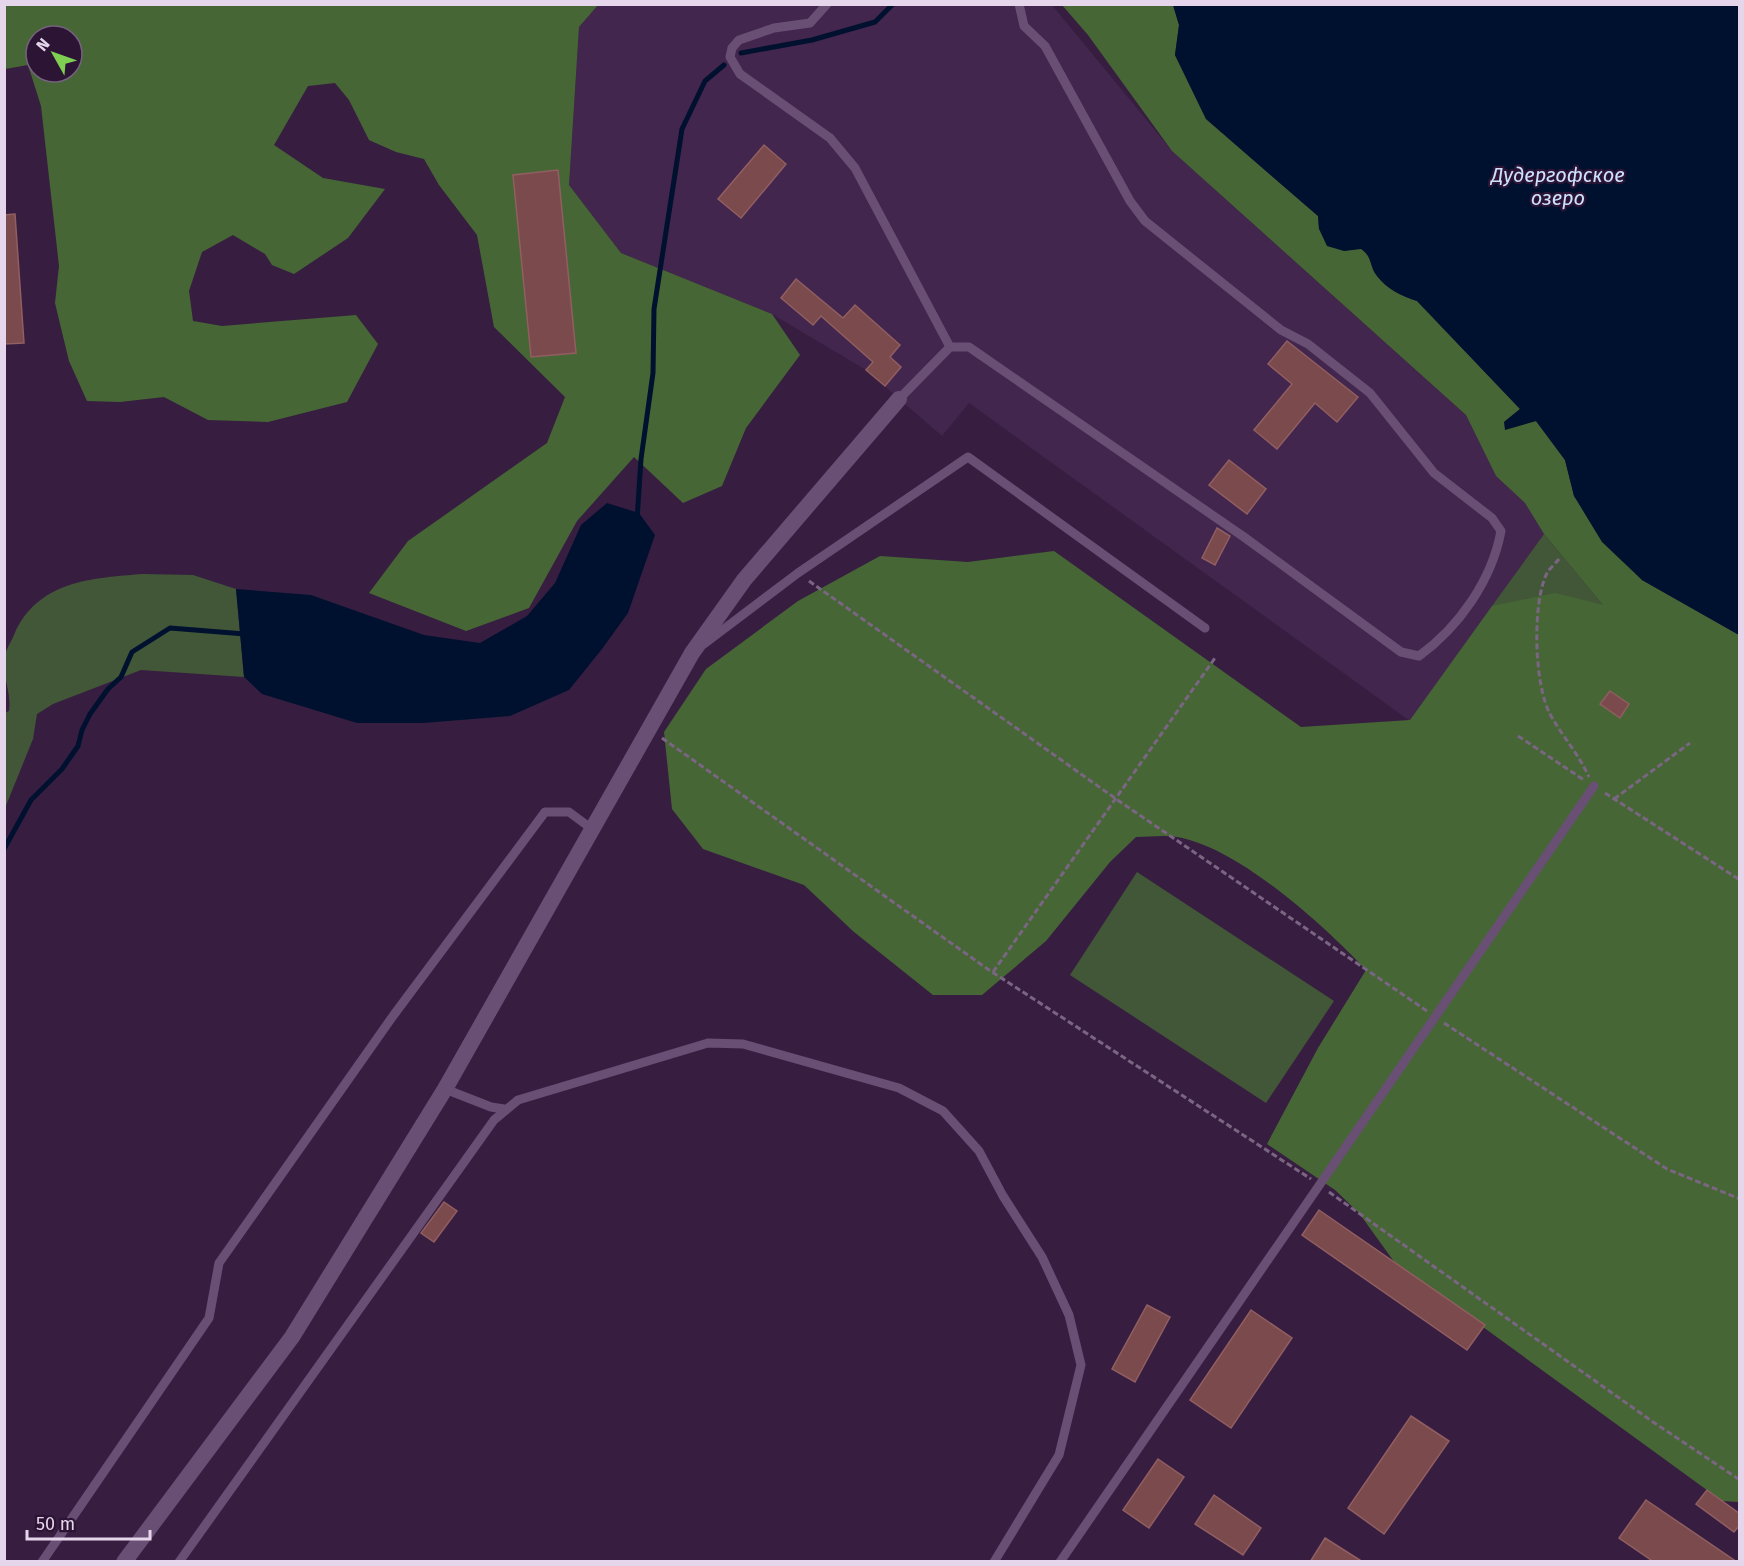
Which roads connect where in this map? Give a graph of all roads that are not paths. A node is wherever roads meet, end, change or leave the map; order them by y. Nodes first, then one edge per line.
1 (827, 4) edge
2 (1019, 4) edge
3 (950, 347) junction
4 (899, 399) joint
5 (1205, 628) dead end
6 (692, 653) junction
7 (1594, 786) road end
8 (592, 829) junction
9 (445, 1089) junction
10 (504, 1110) junction
11 (42, 1562) edge
12 (124, 1562) edge
13 (179, 1562) edge
14 (994, 1562) edge
15 (1060, 1562) edge

1 - 3 lane
2 - 3 lane
3 - 4 lane
4 - 6 street
5 - 6 lane
6 - 8 street
7 - 15 lane
8 - 9 street
8 - 11 lane
9 - 10 lane
9 - 12 street
10 - 13 lane
10 - 14 lane

